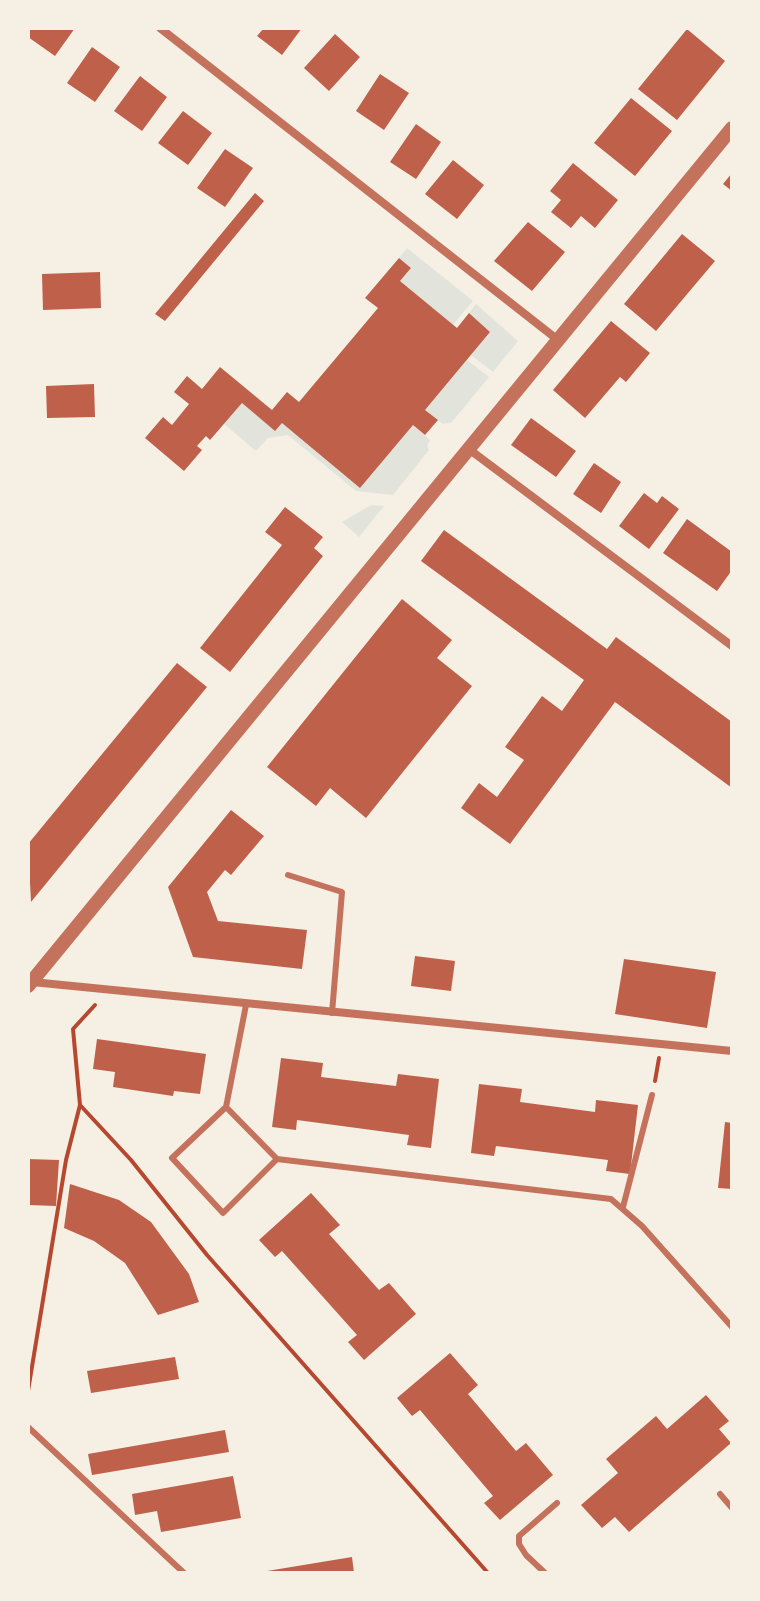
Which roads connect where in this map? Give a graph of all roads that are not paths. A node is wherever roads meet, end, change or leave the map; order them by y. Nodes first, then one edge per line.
1 (160, 28) edge
2 (732, 128) edge
3 (558, 340) junction
4 (470, 450) junction
5 (732, 646) edge
6 (288, 875) dead end
7 (29, 983) edge
8 (246, 1005) junction
9 (332, 1013) junction
10 (732, 1051) edge
11 (652, 1095) road end
12 (226, 1107) junction
13 (277, 1159) junction
14 (623, 1207) junction
15 (732, 1327) edge
16 (28, 1427) edge
17 (720, 1494) dead end
18 (557, 1503) dead end
19 (732, 1508) edge
20 (184, 1573) edge
21 (545, 1573) edge

1 - 3 street
2 - 3 street
3 - 4 street
4 - 5 street
4 - 7 street
6 - 9 lane
7 - 8 street
8 - 9 street
8 - 12 lane
9 - 10 street
11 - 14 lane
12 - 13 lane
12 - 13 lane
13 - 14 lane
14 - 15 lane
16 - 20 lane
17 - 19 lane
18 - 21 lane

